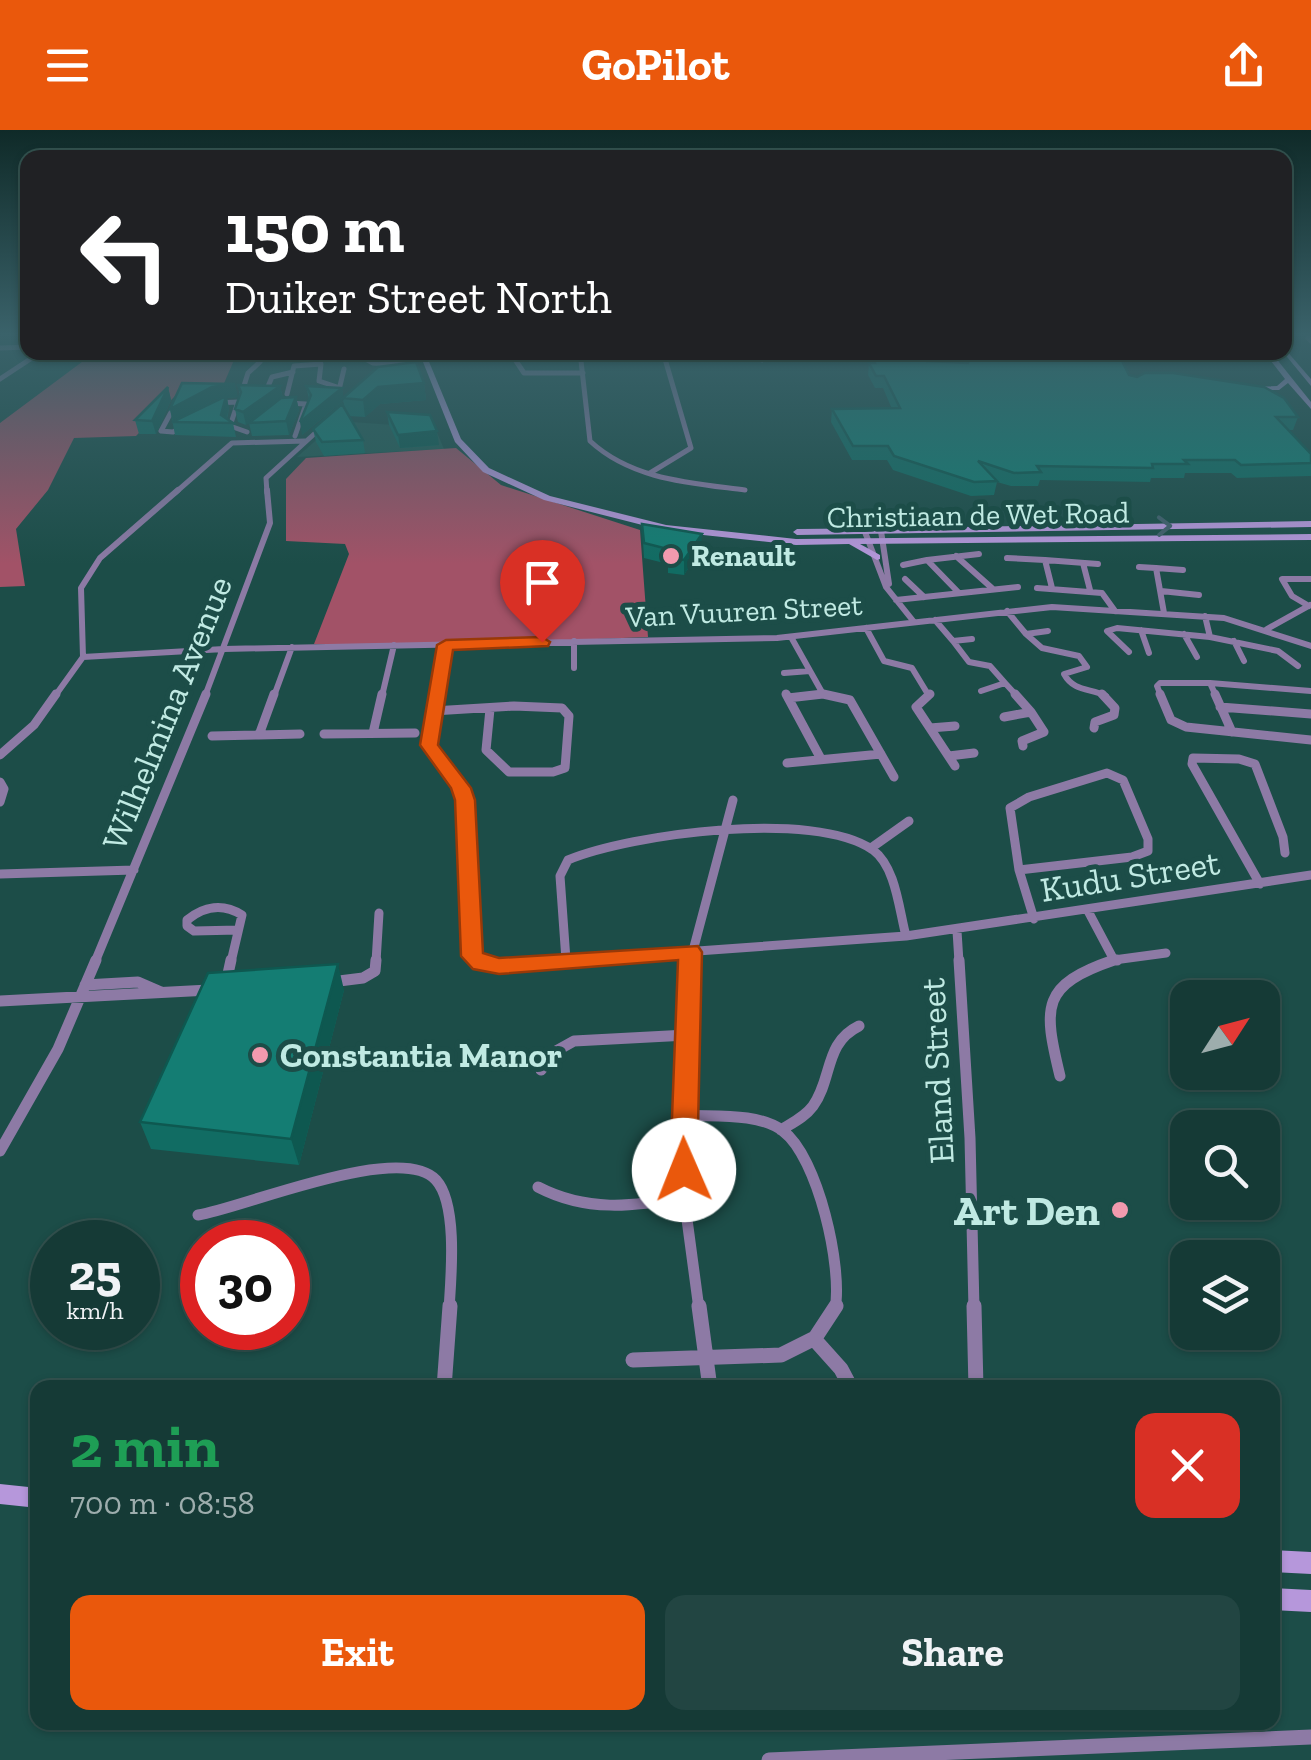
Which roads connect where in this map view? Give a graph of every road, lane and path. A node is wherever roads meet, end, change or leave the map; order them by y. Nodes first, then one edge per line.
1 (172, 411) edge
2 (234, 411) edge
3 (304, 411) edge
4 (445, 411) edge
5 (587, 411) edge
6 (680, 411) edge
7 (333, 417) edge
8 (260, 422) edge
9 (189, 423) edge
10 (247, 432) junction
11 (295, 436) dead end
12 (238, 440) junction
13 (306, 441) junction
14 (650, 472) junction
15 (745, 490) dead end
16 (646, 524) junction
17 (1311, 524) edge
18 (932, 529) junction
19 (802, 532) junction
20 (883, 536) junction
21 (868, 537) junction
22 (1311, 537) edge
23 (923, 539) junction
24 (833, 542) junction
25 (978, 554) dead end
26 (956, 555) junction
27 (881, 556) junction
28 (1006, 558) dead end
29 (927, 560) junction
30 (1044, 560) junction
31 (1083, 563) junction
32 (1098, 564) dead end
33 (904, 565) dead end
34 (1139, 567) dead end
35 (1156, 568) junction
36 (1182, 570) dead end
37 (905, 579) dead end
38 (1311, 579) edge
39 (1018, 587) dead end
40 (1037, 588) dead end
41 (1052, 588) junction
42 (993, 589) junction
43 (1090, 590) junction
44 (1161, 591) junction
45 (960, 593) junction
46 (1199, 594) dead end
47 (924, 597) junction
48 (896, 600) junction
49 (1310, 606) edge
50 (1116, 610) junction
51 (1007, 611) junction
52 (1164, 614) junction
53 (1206, 616) junction
54 (935, 620) junction
55 (914, 622) junction
56 (866, 628) junction
57 (1267, 629) junction
58 (1142, 630) junction
59 (1048, 631) dead end
60 (1026, 634) junction
61 (1184, 634) junction
62 (791, 637) junction
63 (1210, 637) junction
64 (972, 639) dead end
65 (574, 641) junction
66 (953, 641) junction
67 (1234, 641) junction
68 (394, 645) junction
69 (446, 645) junction
70 (1311, 646) edge
71 (292, 647) junction
72 (224, 648) junction
73 (1129, 652) dead end
74 (1150, 653) dead end
75 (83, 657) junction
76 (1197, 658) dead end
77 (1244, 661) dead end
78 (1298, 666) dead end
79 (574, 668) dead end
80 (810, 671) junction
81 (784, 674) dead end
82 (1005, 683) junction
83 (1210, 684) junction
84 (1078, 690) junction
85 (981, 691) dead end
86 (1311, 692) edge
87 (823, 694) junction
88 (1074, 700) dead end
89 (1220, 707) junction
90 (490, 709) junction
91 (432, 711) junction
92 (1031, 712) junction
93 (1311, 714) edge
94 (1004, 716) dead end
95 (955, 726) dead end
96 (930, 728) junction
97 (1094, 728) dead end
98 (415, 732) dead end
99 (1232, 732) junction
100 (373, 733) junction
101 (300, 734) dead end
102 (324, 734) dead end
103 (259, 735) junction
104 (212, 736) dead end
105 (1311, 740) edge
106 (1023, 746) dead end
107 (974, 753) dead end
108 (0, 754) edge
109 (881, 754) junction
110 (948, 756) junction
111 (820, 759) junction
112 (787, 763) dead end
113 (955, 766) dead end
114 (894, 776) dead end
115 (0, 782) edge
116 (733, 800) dead end
117 (0, 802) edge
118 (908, 821) dead end
119 (724, 831) junction
120 (870, 848) junction
121 (1285, 852) dead end
122 (134, 870) junction
123 (1019, 870) junction
124 (0, 874) edge
125 (1311, 875) edge
126 (1260, 884) junction
127 (1088, 911) junction
128 (380, 914) dead end
129 (1034, 919) junction
130 (238, 930) junction
131 (957, 930) junction
132 (906, 936) junction
133 (690, 952) junction
134 (1166, 954) dead end
135 (566, 960) junction
136 (1114, 960) junction
137 (318, 983) edge
138 (243, 988) edge
139 (224, 989) junction
140 (82, 990) junction
141 (0, 1001) edge
142 (859, 1026) dead end
143 (687, 1035) junction
144 (541, 1070) dead end
145 (1060, 1076) dead end
146 (683, 1115) junction
147 (781, 1130) junction
148 (0, 1151) edge
149 (538, 1187) dead end
150 (684, 1197) junction
151 (198, 1216) dead end
152 (815, 1340) junction
153 (705, 1359) junction
154 (633, 1360) dead end
155 (444, 1380) edge
156 (709, 1380) edge
157 (847, 1380) edge
158 (976, 1380) edge
159 (0, 1494) edge
160 (30, 1497) edge
161 (1280, 1561) edge
162 (1311, 1563) edge
163 (1280, 1599) edge
164 (1311, 1601) edge
165 (1311, 1738) edge
166 (1035, 1754) edge
167 (769, 1760) edge

1 - 9 street
2 - 10 street
3 - 11 street
4 - 16 main road, Christiaan de Wet Road
5 - 14 street
6 - 14 street
7 - 13 street, Wilhelmina Avenue
8 - 10 street
10 - 12 street
12 - 13 street
12 - 75 street
13 - 72 street, Wilhelmina Avenue
14 - 15 street
16 - 19 main road, Christiaan de Wet Road
16 - 24 main road, Christiaan de Wet Road
18 -> 17 main road, Christiaan de Wet Road
18 - 19 main road
18 - 20 main road, Christiaan de Wet Road
19 - 21 main road, Christiaan de Wet Road
20 - 21 main road, Christiaan de Wet Road
20 - 23 main road, Christiaan de Wet Road
20 - 27 street
21 - 24 main road, Christiaan de Wet Road
21 - 27 street
22 - 23 main road, Christiaan de Wet Road
23 - 27 main road
24 - 27 main road
25 - 26 street
26 - 29 street
26 - 42 street
27 - 48 street
28 - 30 street
29 - 33 street
29 - 45 street
30 - 31 street
30 - 41 street
31 - 32 street
31 - 43 street
34 - 35 street
35 - 36 street
35 - 44 street
37 - 47 street
38 - 49 street
39 - 42 street
40 - 41 street
41 - 43 street
42 - 45 street
43 - 50 street
44 - 46 street
44 - 52 street
45 - 47 street
47 - 48 street
48 - 55 street
49 - 57 street
50 - 51 street, Van Vuuren Street
50 - 52 street
51 - 54 street, Van Vuuren Street
51 - 60 street
52 - 53 street
53 - 57 street
53 - 63 street
54 - 55 street, Van Vuuren Street
54 - 66 street
55 - 56 street, Van Vuuren Street
56 - 62 street, Van Vuuren Street
56 - 96 street
57 - 70 street
58 - 61 street
58 - 73 street
58 - 74 street
59 - 60 street
60 - 84 street
61 - 63 street
61 - 76 street
62 - 65 street, Van Vuuren Street
62 - 80 street
63 - 67 street
64 - 66 street
65 - 69 street, Van Vuuren Street
65 - 79 street
66 - 82 street
67 - 77 street
67 - 78 street
68 - 69 street, Van Vuuren Street
68 - 71 street, Van Vuuren Street
68 - 100 street
69 - 91 street
71 - 72 street, Van Vuuren Street
71 - 103 street
72 - 75 street, Van Vuuren Street
72 - 122 street, Wilhelmina Avenue
75 - 108 street
80 - 81 street
80 - 87 street
82 - 85 street
82 - 92 street
83 - 86 street
83 - 89 street
83 - 99 street
84 - 88 street
84 - 97 street
87 - 109 street
87 - 111 street
89 - 93 street
89 - 99 street
90 - 90 street
90 - 91 street
91 - 135 street, Kudu Street
92 - 94 street
92 - 106 street
95 - 96 street
96 - 110 street
98 - 100 street
99 - 105 street
100 - 102 street
101 - 103 street
103 - 104 street
107 - 110 street
109 - 111 street
109 - 114 street
110 - 113 street
111 - 112 street
115 - 117 street
116 - 119 street
118 - 120 street
119 - 120 street
119 - 133 street
119 - 135 street
120 - 132 street
121 - 126 street
122 - 124 street
122 - 140 street, Wilhelmina Avenue
123 - 123 street
123 - 129 street
125 - 126 street, Kudu Street
126 - 127 street, Kudu Street
127 - 129 street, Kudu Street
127 - 136 street
128 - 137 street
129 - 131 street, Kudu Street
130 - 130 street
130 - 139 street
131 - 132 street, Kudu Street
131 - 158 street, Eland Street
132 - 133 street, Kudu Street
133 - 135 street, Kudu Street
133 - 143 street
134 - 136 street
136 - 145 street
138 - 139 street
139 - 140 street
140 - 141 street
140 - 148 street, Wilhelmina Avenue
142 - 147 street
143 - 144 street
143 - 146 street
146 - 147 street
146 - 150 street
147 - 152 street
149 - 150 street
150 - 153 street
151 - 155 street
152 - 153 street
152 - 157 street
153 - 154 street
153 - 156 street
159 - 160 main road
161 - 162 main road
163 - 164 main road
165 - 166 street
166 - 167 street

